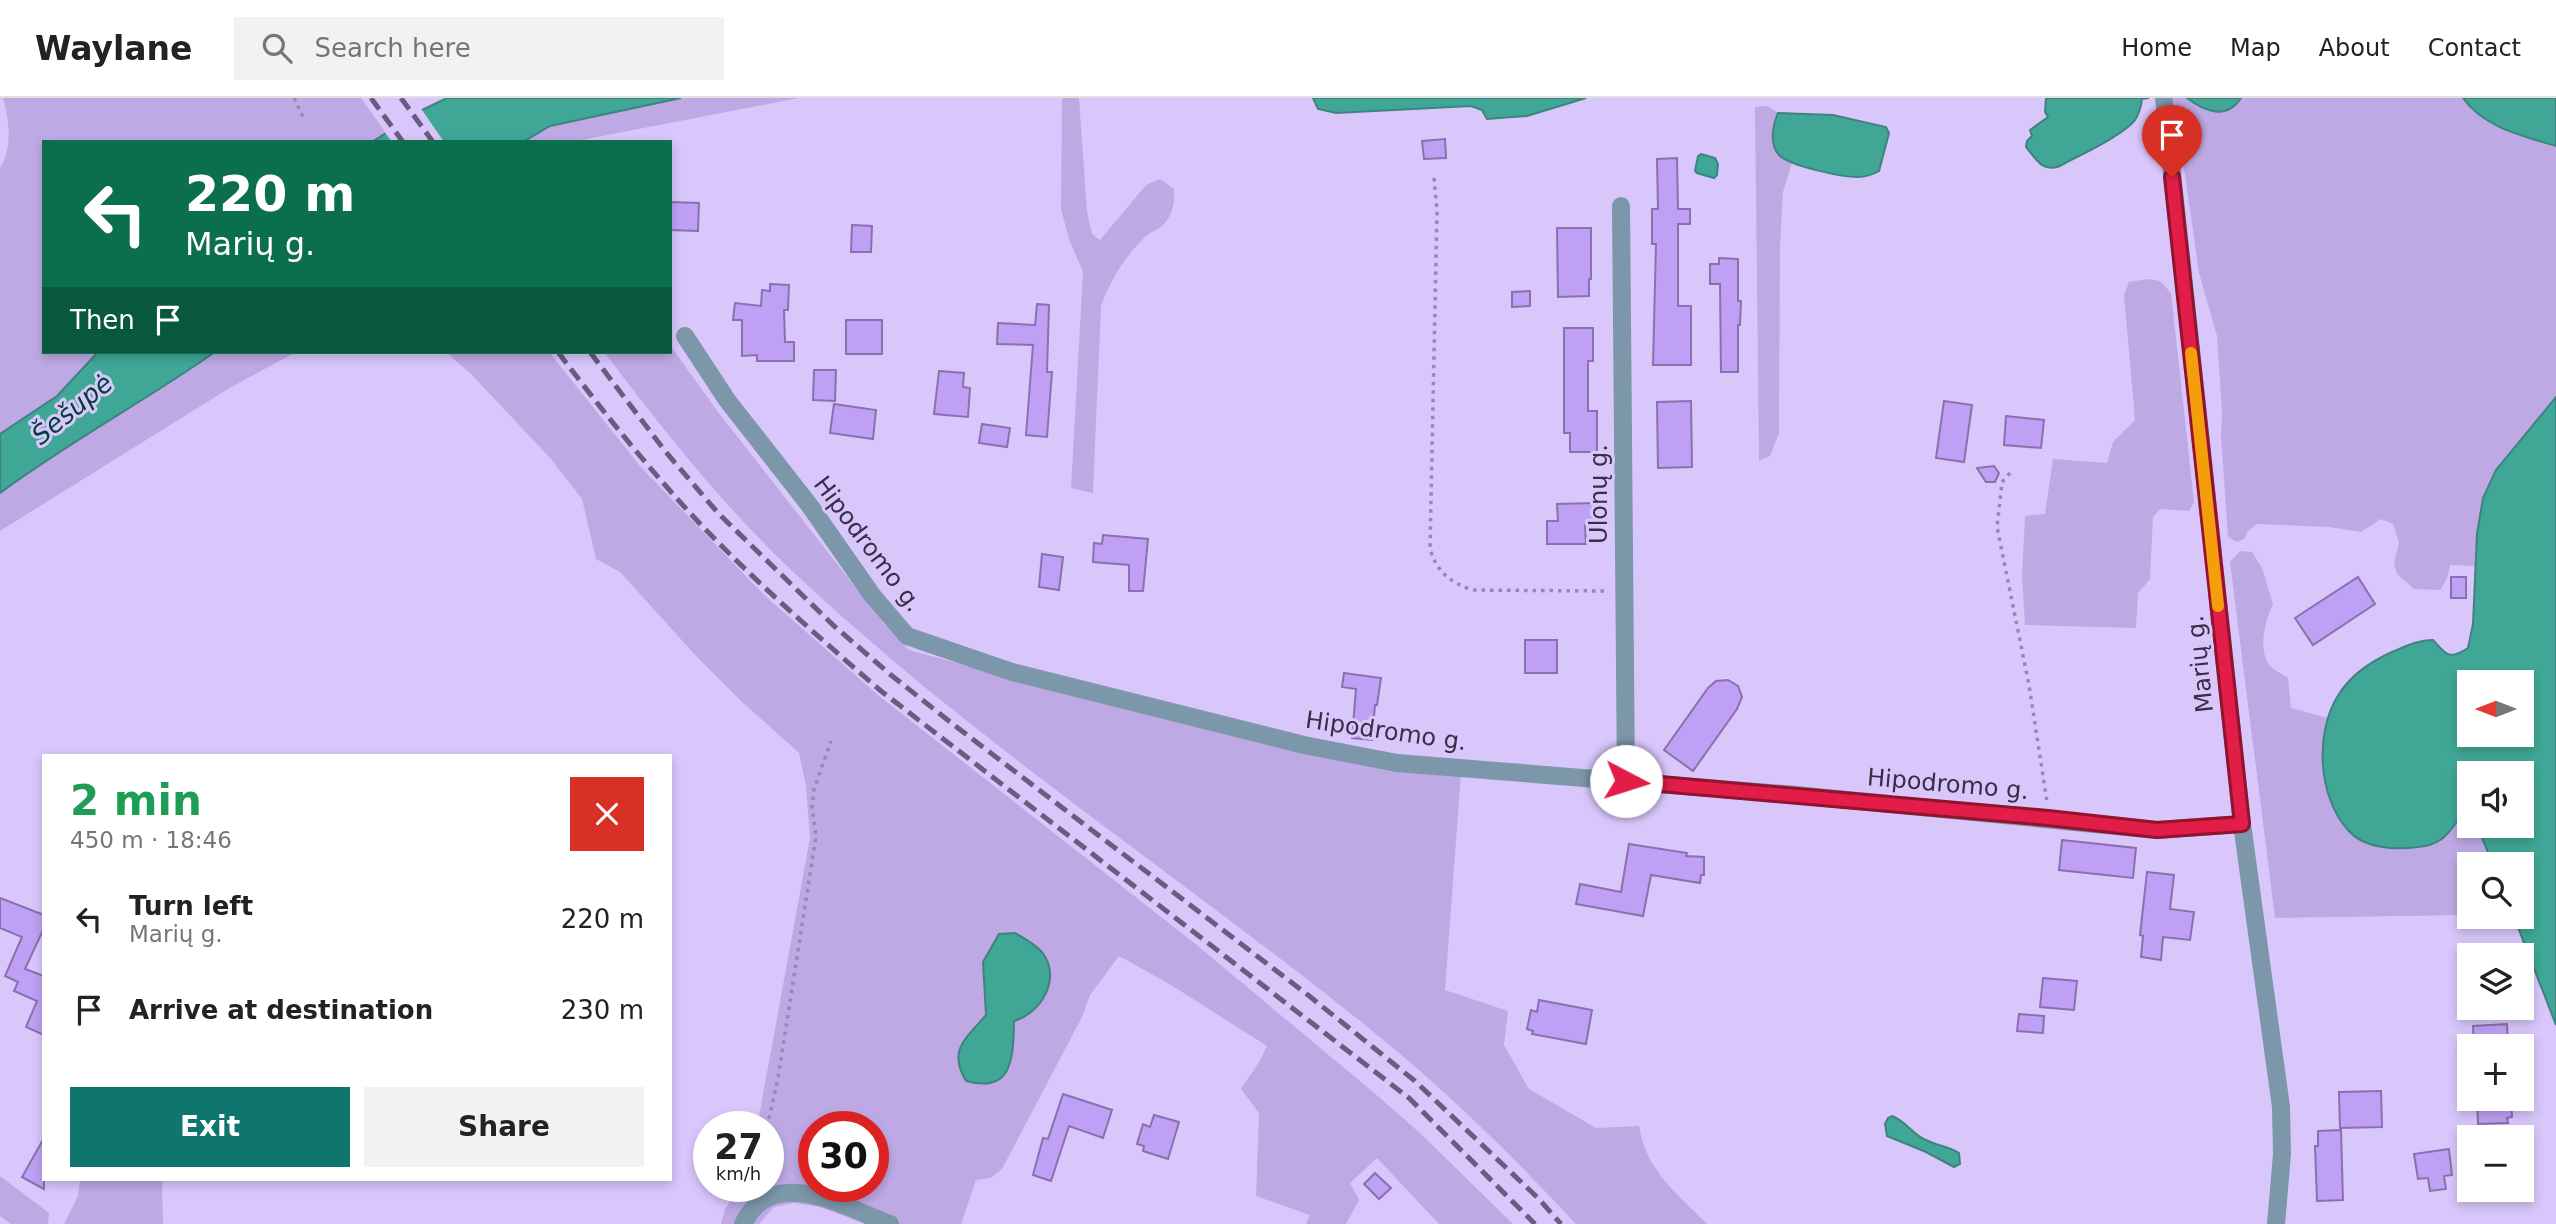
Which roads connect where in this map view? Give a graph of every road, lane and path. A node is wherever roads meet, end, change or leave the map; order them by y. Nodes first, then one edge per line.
1 (294, 98) edge
2 (2164, 98) edge
3 (304, 118) dead end
4 (1434, 178) dead end
5 (1621, 206) dead end
6 (685, 336) dead end
7 (2011, 472) dead end
8 (1624, 591) junction
9 (831, 741) dead end
10 (1626, 781) junction
11 (2048, 818) junction
12 (2242, 824) junction
13 (771, 1111) edge
14 (743, 1224) edge
15 (890, 1224) edge
16 (2276, 1224) edge

1 - 3 path
2 - 12 street, Marių g.
4 - 8 path
5 - 8 street, Ulonų g.
6 - 10 street, Hipodromo g.
7 - 11 path
8 - 10 street, Ulonų g.
9 - 13 path
10 - 11 street, Hipodromo g.
11 - 12 street, Hipodromo g.
12 - 16 street, Marių g.
14 - 15 street

